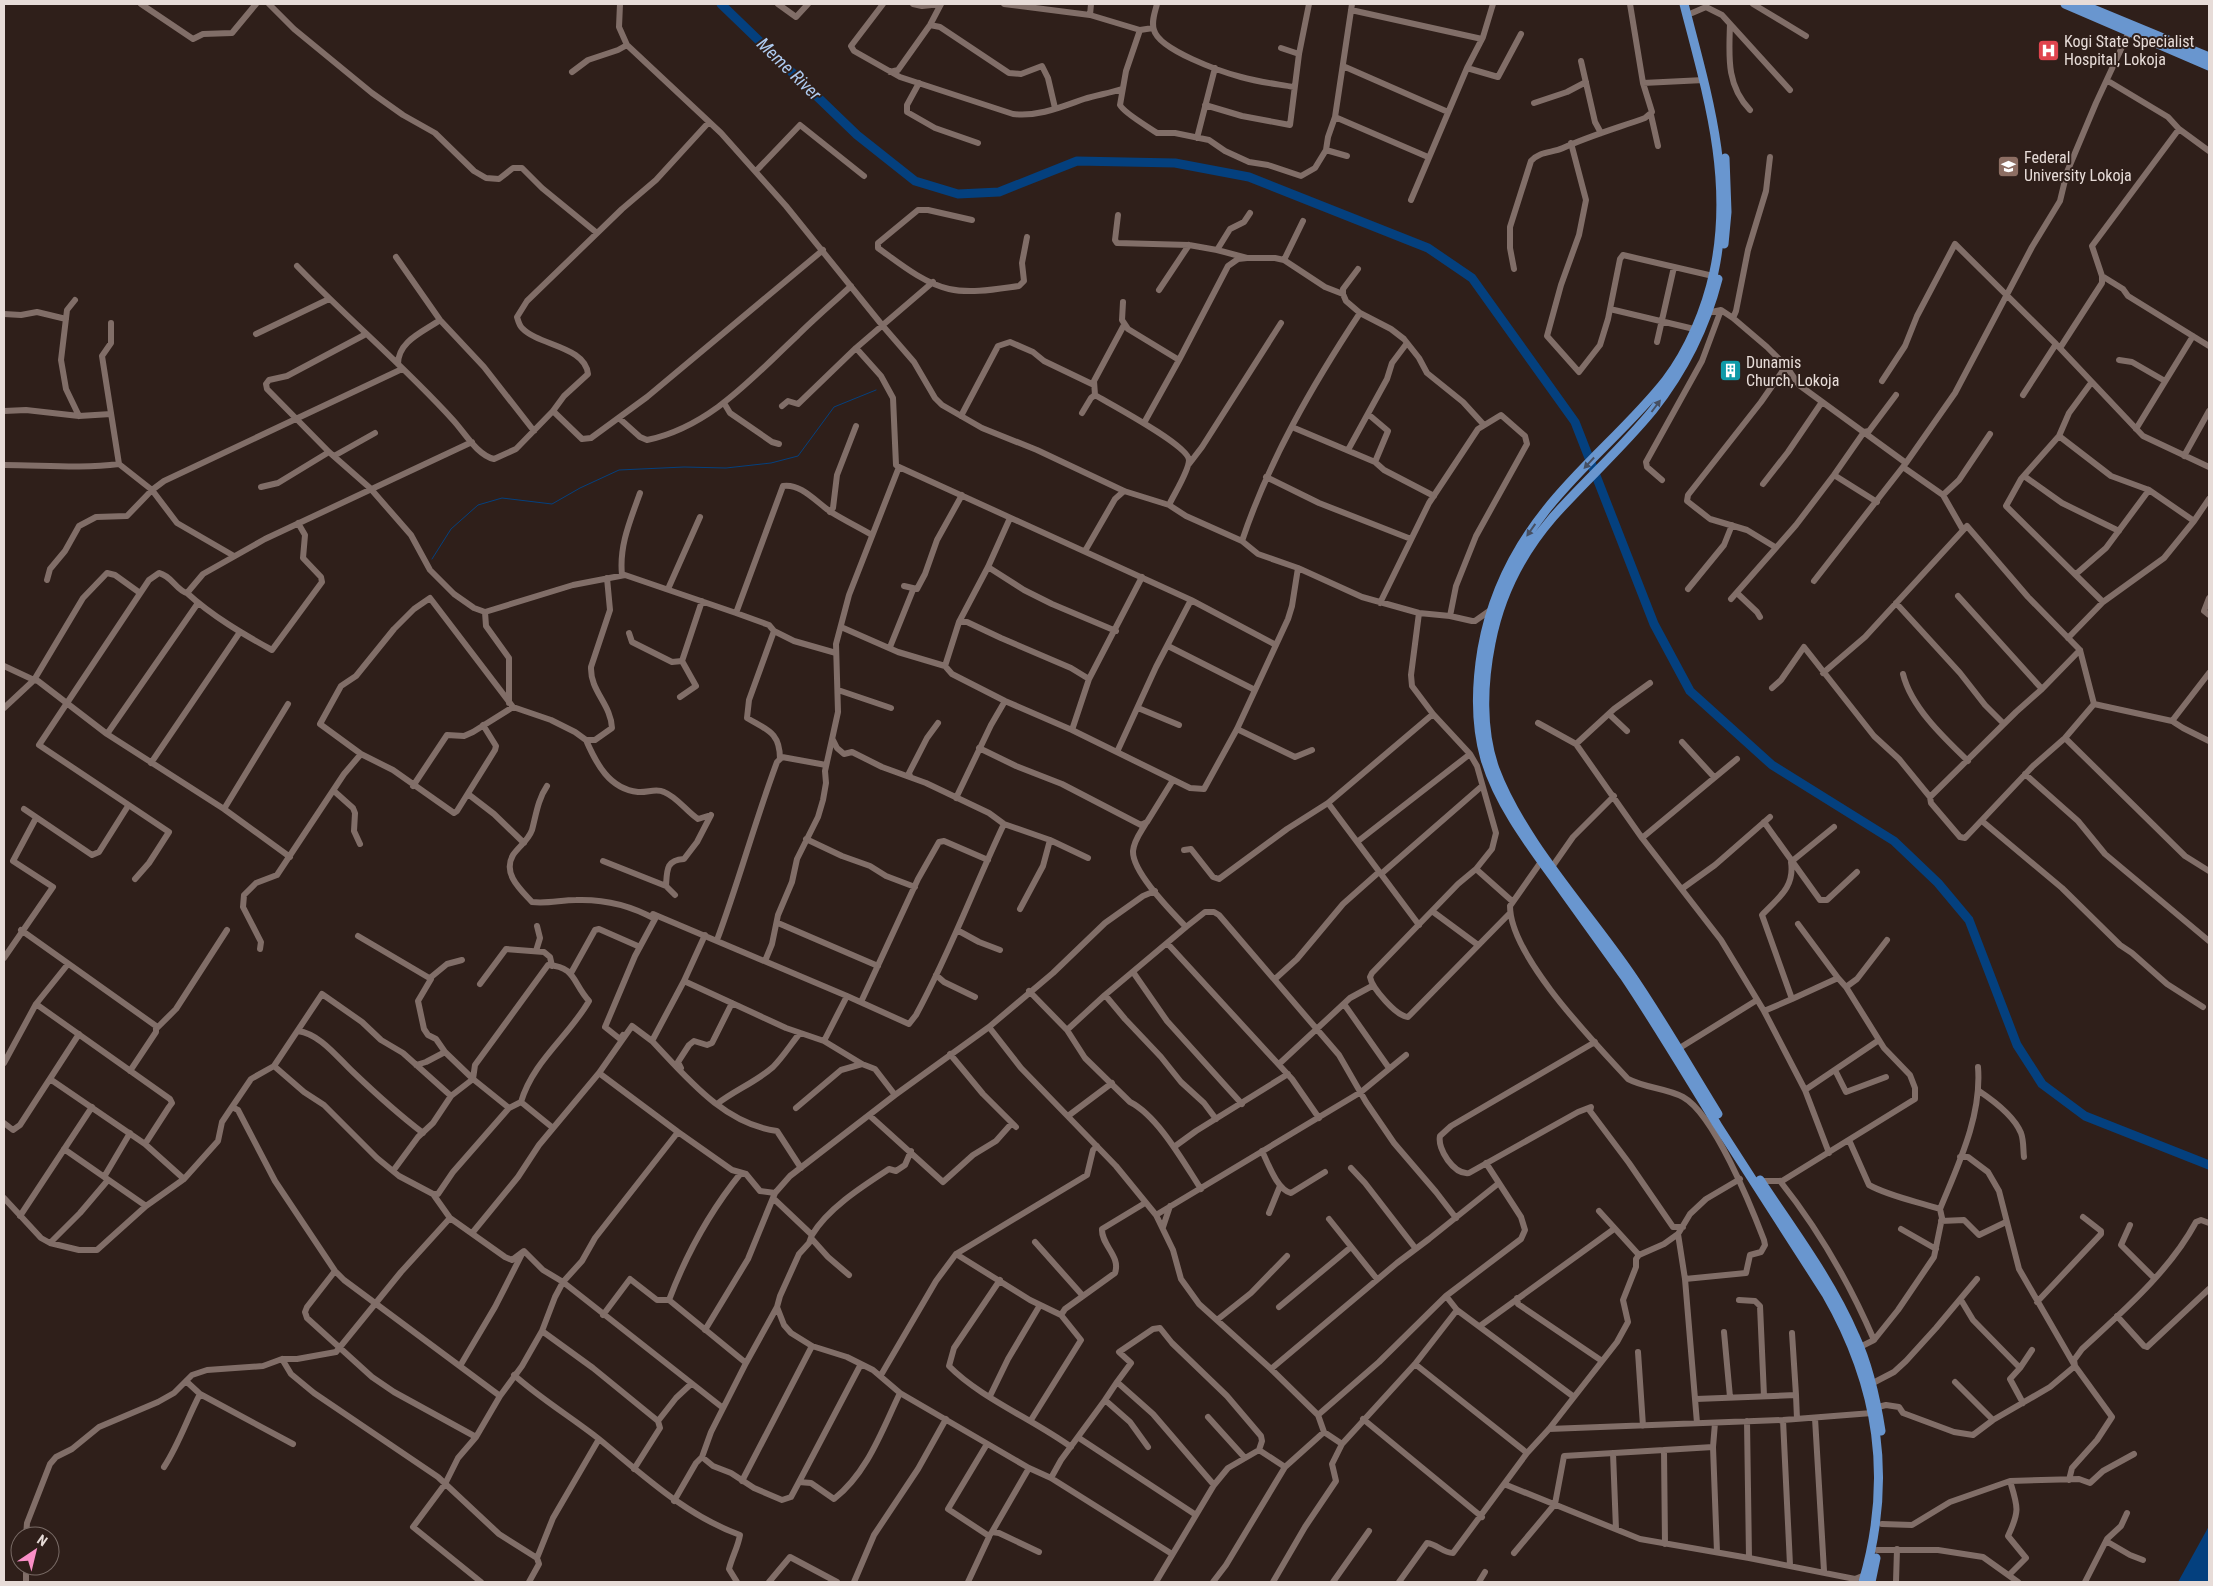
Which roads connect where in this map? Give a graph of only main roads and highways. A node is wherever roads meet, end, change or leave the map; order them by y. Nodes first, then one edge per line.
1 (1684, 4) edge
2 (2066, 4) edge
3 (2081, 4) edge
4 (1691, 8) edge
5 (2209, 57) edge
6 (2209, 66) edge
7 (1724, 189) junction
8 (1543, 859) junction
9 (1744, 1161) junction
10 (1875, 1410) junction
11 (1863, 1580) edge

1 - 7 highway
2 - 6 highway
3 - 5 highway
4 - 7 highway
8 -> 7 highway
7 -> 8 highway
8 - 9 highway
8 - 9 highway
9 - 10 highway
9 - 10 highway
10 - 11 highway
10 - 11 highway

